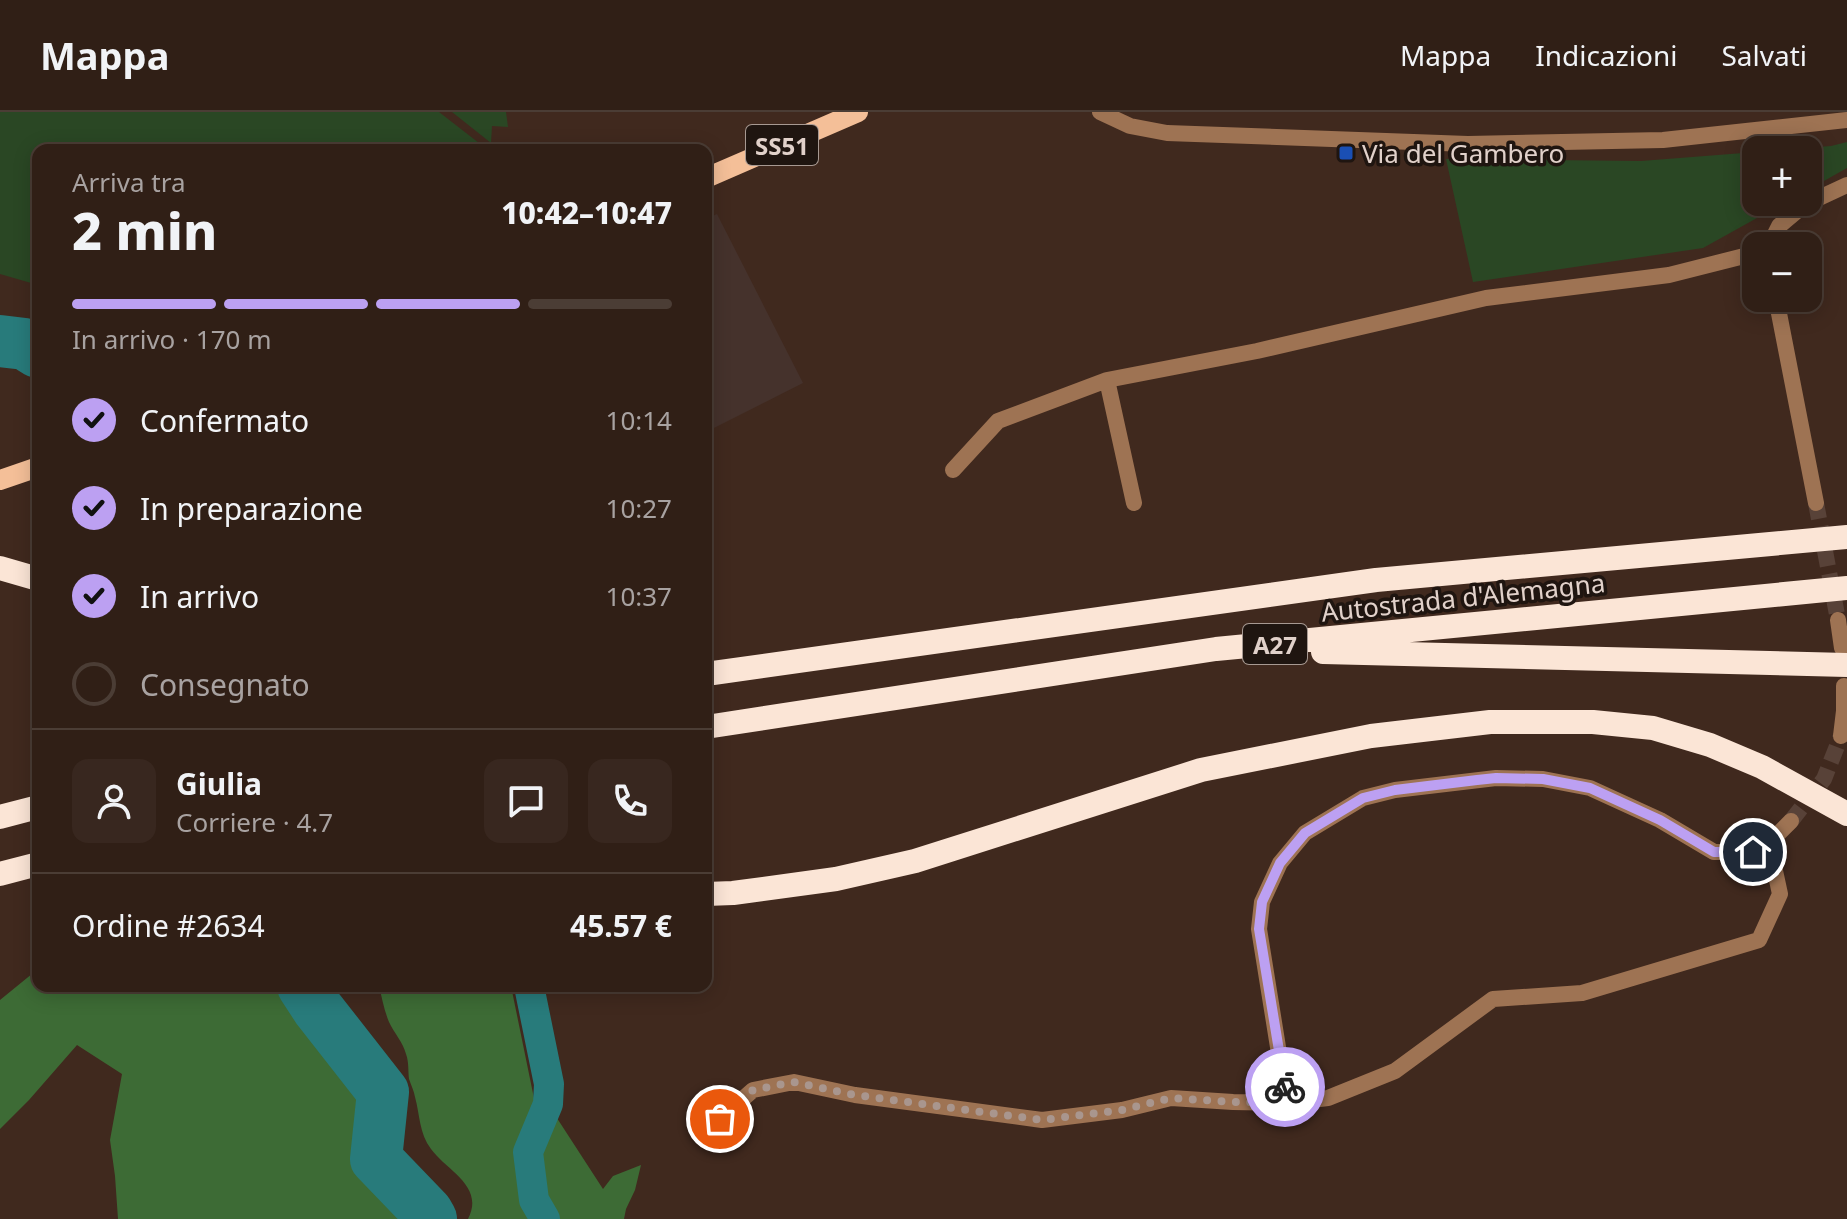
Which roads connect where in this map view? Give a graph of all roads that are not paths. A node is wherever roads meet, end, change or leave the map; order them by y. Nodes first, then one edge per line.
1 (858, 112) edge
2 (1100, 112) edge
3 (1847, 120) edge
4 (712, 175) edge
5 (1847, 185) edge
6 (1776, 232) edge
7 (1742, 257) edge
8 (1779, 312) edge
9 (1107, 380) junction
10 (32, 469) edge
11 (953, 470) dead end
12 (0, 480) edge
13 (1134, 503) dead end
14 (1816, 503) tunnel mouth
15 (1847, 537) edge
16 (0, 568) edge
17 (32, 576) edge
18 (1847, 588) edge
19 (1838, 620) tunnel mouth
20 (1216, 649) junction
21 (1844, 666) edge
22 (712, 673) edge
23 (712, 726) edge
24 (1841, 736) dead end
25 (32, 809) edge
26 (1847, 814) edge
27 (0, 817) edge
28 (1791, 821) tunnel mouth
29 (1769, 843) junction
30 (32, 866) edge
31 (0, 874) edge
32 (712, 894) edge
33 (1287, 1103) junction
34 (720, 1119) dead end

1 - 4 main road, SS51
2 - 3 street
5 - 6 street
7 - 9 street
8 - 14 street
9 - 11 street
9 - 13 street
10 - 12 main road
15 - 22 highway, Autostrada d'Alemagna / A27
16 - 17 highway
18 - 20 highway, Autostrada d'Alemagna / A27
19 - 21 street
20 - 21 highway, A27
20 - 23 highway, Autostrada d'Alemagna / A27
21 - 24 street
25 - 27 highway
26 - 32 highway
28 - 29 street
29 - 33 street
29 - 33 street
30 - 31 highway
33 - 34 street

